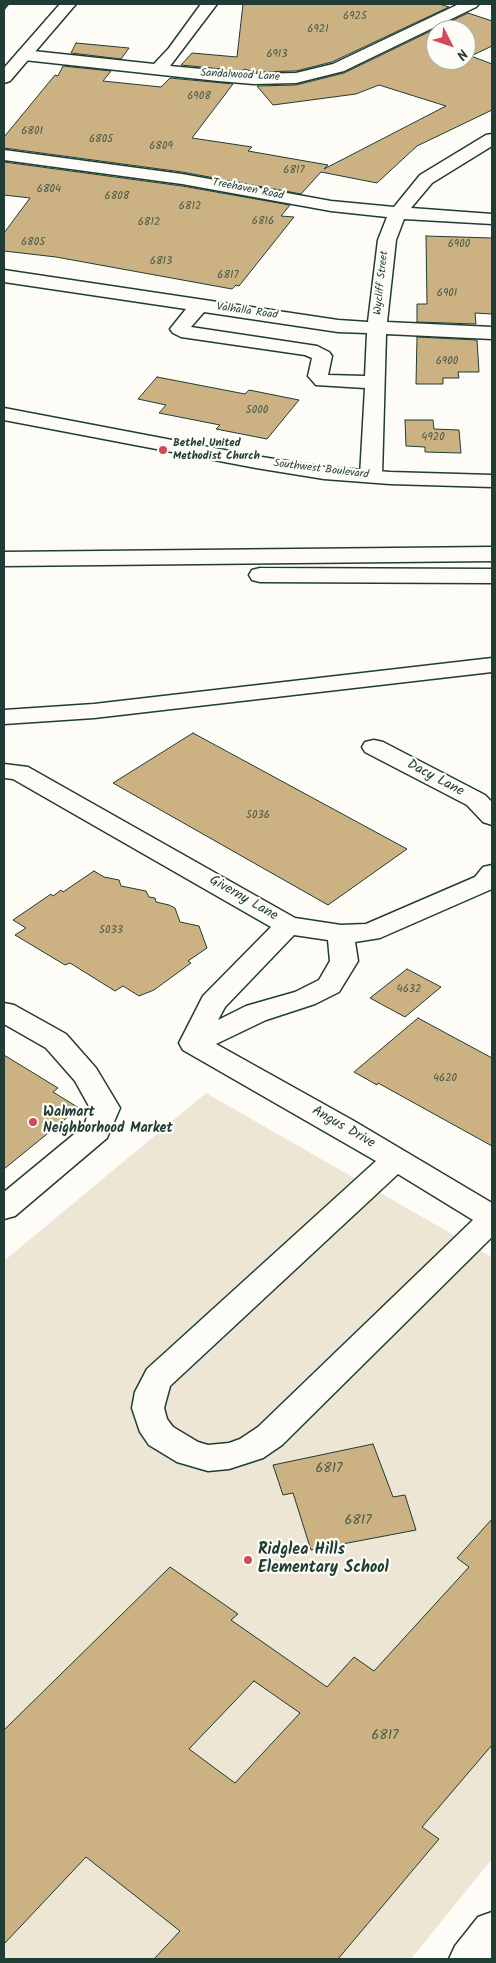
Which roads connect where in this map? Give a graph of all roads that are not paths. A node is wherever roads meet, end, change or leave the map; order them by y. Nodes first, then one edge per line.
1 (68, 4) edge
2 (209, 4) edge
3 (471, 4) edge
4 (24, 55) junction
5 (158, 70) junction
6 (4, 78) edge
7 (492, 139) edge
8 (4, 154) edge
9 (398, 213) junction
10 (492, 219) edge
11 (4, 276) edge
12 (199, 305) junction
13 (377, 328) junction
14 (492, 333) edge
15 (375, 382) junction
16 (4, 414) edge
17 (371, 476) junction
18 (492, 481) edge
19 (492, 554) edge
20 (4, 559) edge
21 (4, 576) edge
22 (492, 576) edge
23 (492, 665) edge
24 (4, 717) edge
25 (374, 747) dead end
26 (4, 771) edge
27 (492, 817) edge
28 (492, 872) edge
29 (288, 924) junction
30 (341, 934) junction
31 (4, 1012) edge
32 (193, 1043) junction
33 (396, 1160) junction
34 (4, 1208) edge
35 (492, 1218) edge
36 (492, 1930) edge
37 (469, 1959) edge

1 - 4 main road
2 - 5 main road
3 - 5 main road, Sandalwood Lane
4 - 5 main road, Sandalwood Lane
4 - 6 main road
7 - 9 main road, Wycliff Street
8 - 9 main road, Treehaven Road
9 - 10 main road, Treehaven Road
9 - 13 main road, Wycliff Street
11 - 12 main road, Valhalla Road
12 - 13 main road, Valhalla Road
12 - 15 main road
13 - 14 main road, Valhalla Road
13 - 15 main road, Wycliff Street
15 - 17 main road, Wycliff Street
16 - 17 main road, Southwest Boulevard
17 - 18 main road, Southwest Boulevard
19 - 20 main road
21 - 22 main road
23 - 24 main road
25 - 27 main road, Dacy Lane
26 - 29 main road, Giverny Lane
28 - 30 main road, Giverny Lane
29 - 30 main road, Giverny Lane
29 - 32 main road
30 - 32 main road
31 - 34 main road
32 - 33 main road, Angus Drive
33 - 35 main road, Angus Drive
33 - 35 main road
36 - 37 main road

